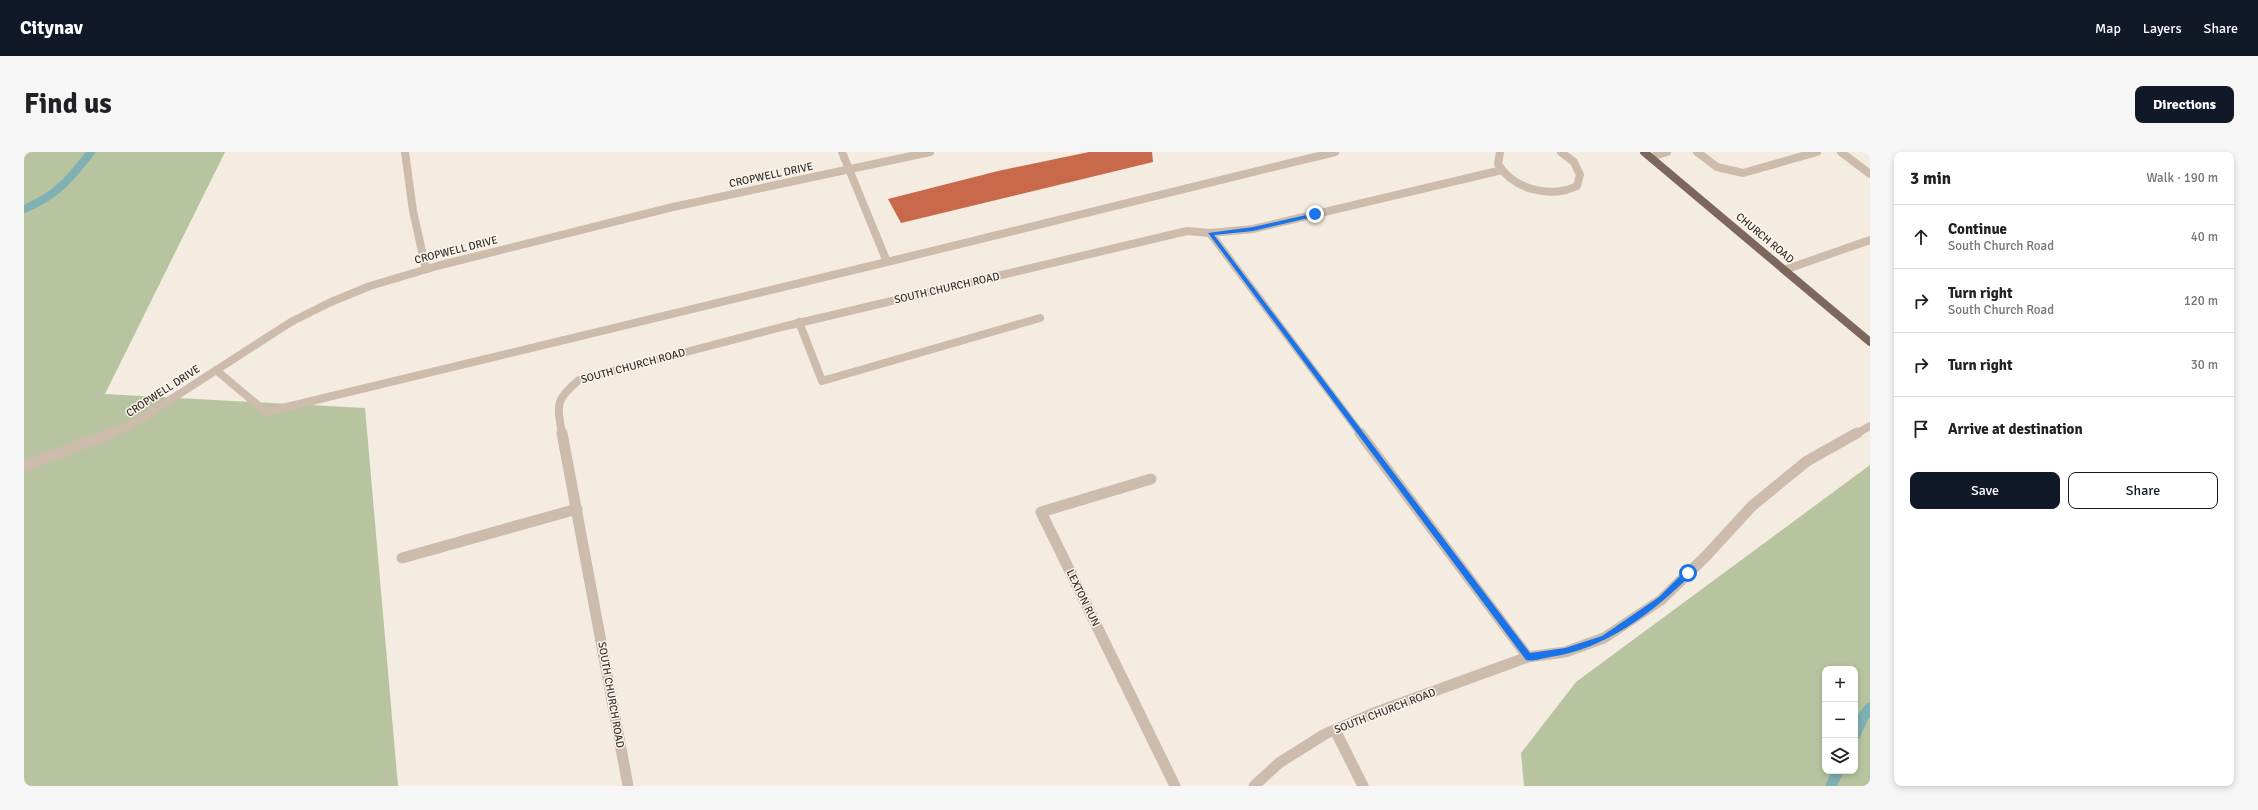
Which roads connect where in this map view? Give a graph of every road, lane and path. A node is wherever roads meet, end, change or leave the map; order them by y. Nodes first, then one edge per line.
1 (405, 152) edge
2 (842, 152) edge
3 (930, 152) edge
4 (1335, 152) edge
5 (1500, 152) edge
6 (1561, 152) edge
7 (1667, 152) edge
8 (1697, 152) edge
9 (1817, 152) edge
10 (1841, 152) edge
11 (1648, 155) edge
12 (850, 170) junction
13 (1502, 170) junction
14 (1870, 174) edge
15 (1210, 233) junction
16 (1870, 240) edge
17 (887, 262) junction
18 (426, 269) junction
19 (1784, 270) junction
20 (1040, 318) dead end
21 (800, 322) junction
22 (1870, 342) edge
23 (216, 370) junction
24 (1870, 426) edge
25 (24, 466) edge
26 (1151, 479) dead end
27 (577, 509) junction
28 (402, 558) dead end
29 (1528, 657) junction
30 (1335, 730) junction
31 (628, 786) edge
32 (1176, 786) edge
33 (1254, 786) edge
34 (1363, 786) edge

1 - 18 street
2 - 12 street
3 - 12 street, CROPWELL DRIVE
4 - 17 street
5 - 13 street
6 - 13 street
7 - 11 street
8 - 9 street
10 - 14 street
11 - 19 main road, CHURCH ROAD
12 - 17 street
12 - 18 street, CROPWELL DRIVE
13 - 15 street, SOUTH CHURCH ROAD
15 - 21 street, SOUTH CHURCH ROAD
15 - 29 street
16 - 19 street
17 - 23 street
18 - 23 street, CROPWELL DRIVE
19 - 22 main road, CHURCH ROAD
20 - 21 street
21 - 27 street, SOUTH CHURCH ROAD
23 - 25 street, CROPWELL DRIVE
24 - 29 street, SOUTH CHURCH ROAD
26 - 32 street, LEXTON RUN
27 - 28 street
27 - 31 street, SOUTH CHURCH ROAD
29 - 30 street, SOUTH CHURCH ROAD
30 - 33 street, SOUTH CHURCH ROAD
30 - 34 street

